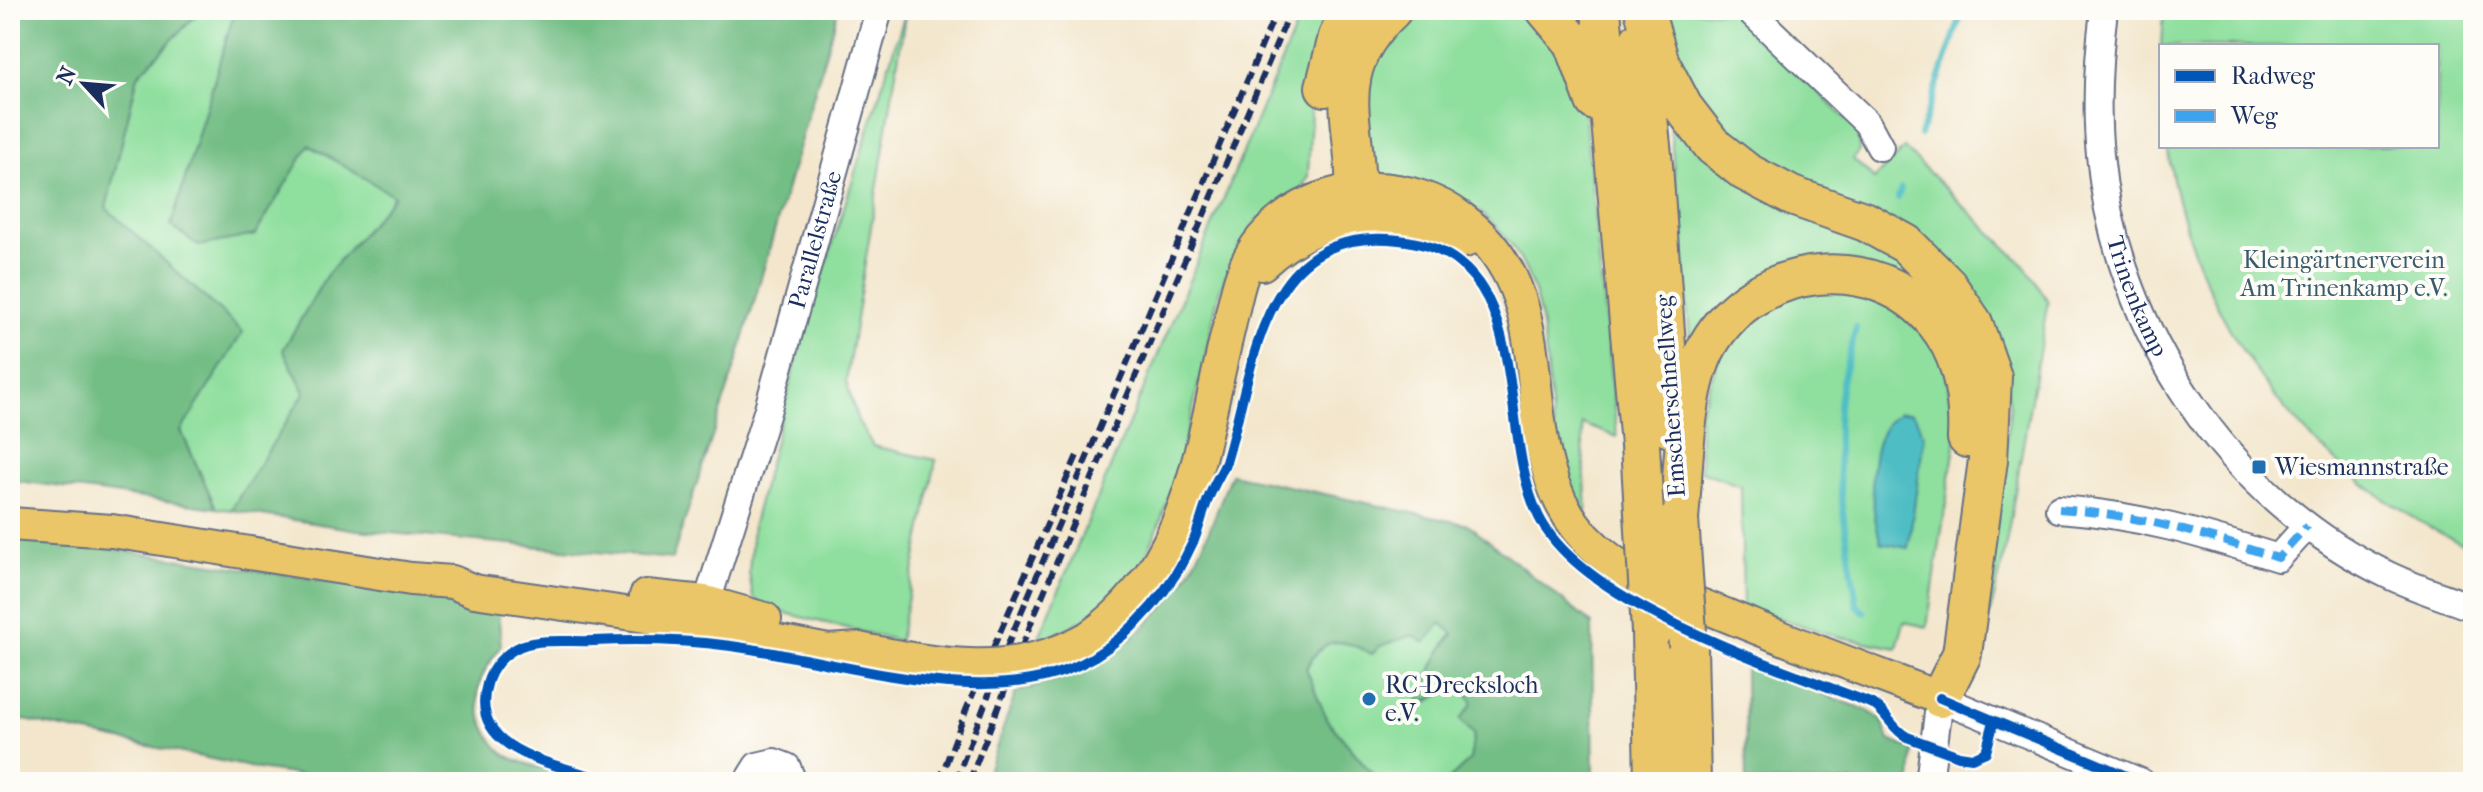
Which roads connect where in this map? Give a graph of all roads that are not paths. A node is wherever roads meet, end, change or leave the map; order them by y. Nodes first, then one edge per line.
1 (879, 10) edge
2 (1350, 10) edge
3 (1392, 10) edge
4 (1546, 10) edge
5 (1601, 10) edge
6 (1636, 10) edge
7 (1644, 10) edge
8 (1749, 10) edge
9 (2104, 10) edge
10 (1880, 147) dead end
11 (1617, 178) junction
12 (1347, 200) junction
13 (1666, 456) junction
14 (2059, 509) dead end
15 (10, 524) edge
16 (2307, 526) junction
17 (2473, 608) edge
18 (711, 616) junction
19 (1940, 698) junction
20 (747, 782) edge
21 (793, 782) edge
22 (1654, 782) edge
23 (1691, 782) edge
24 (1929, 782) edge
25 (2141, 782) edge

1 - 18 street, Parallelstraße
2 - 12 highway
3 - 12 highway
4 - 11 highway
5 - 11 highway, Emscherschnellweg
6 - 13 highway, Emscherschnellweg
7 - 19 highway
8 - 10 street
9 - 16 street, Trinenkamp
11 - 13 highway, Emscherschnellweg
12 - 18 main road, bridge
12 - 19 main road
13 - 19 highway
13 - 22 highway, Emscherschnellweg, bridge
13 - 23 highway, Emscherschnellweg, bridge
14 - 16 street
15 - 18 main road
16 - 17 street, Trinenkamp
19 - 24 street
19 - 25 street
20 - 21 street

